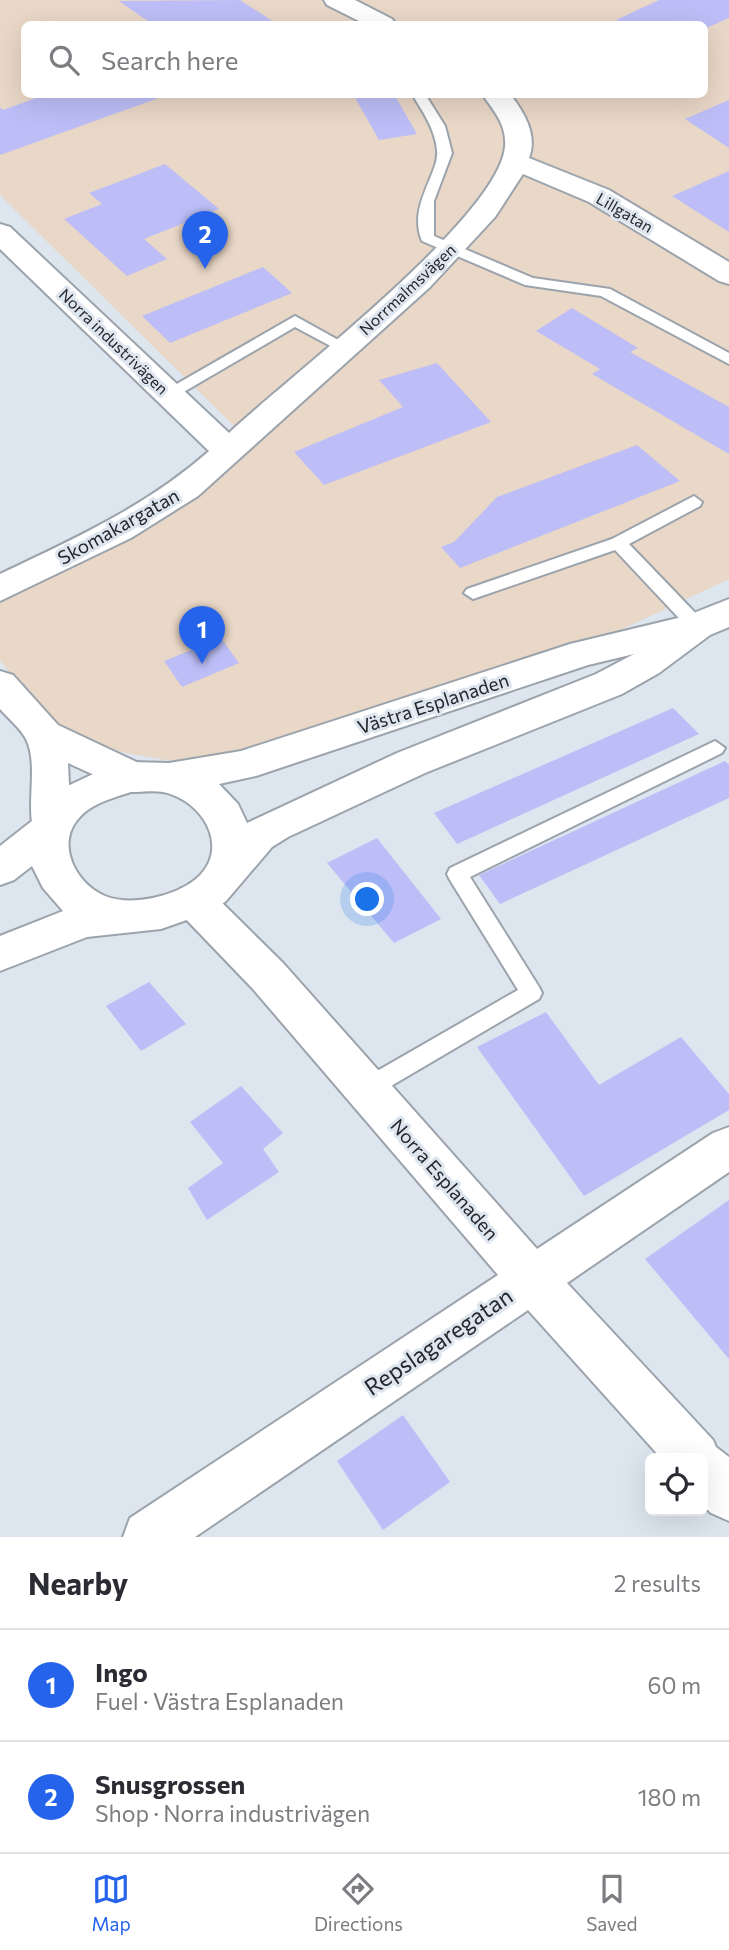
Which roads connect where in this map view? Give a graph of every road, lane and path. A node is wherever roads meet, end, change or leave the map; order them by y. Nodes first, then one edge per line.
1 (336, 0) edge
2 (377, 21) edge
3 (420, 98) edge
4 (498, 98) edge
5 (515, 162) junction
6 (0, 233) edge
7 (452, 249) junction
8 (729, 275) edge
9 (729, 337) edge
10 (343, 347) junction
11 (709, 348) junction
12 (729, 359) edge
13 (169, 393) junction
14 (228, 451) junction
15 (694, 502) dead end
16 (618, 543) junction
17 (0, 589) edge
18 (473, 593) dead end
19 (713, 619) edge
20 (0, 685) edge
21 (44, 735) junction
22 (715, 748) dead end
23 (150, 778) junction
24 (51, 828) junction
25 (0, 869) edge
26 (226, 870) junction
27 (194, 901) junction
28 (125, 915) junction
29 (0, 954) edge
30 (366, 1089) junction
31 (729, 1147) edge
32 (531, 1278) junction
33 (690, 1453) edge
34 (708, 1472) edge
35 (729, 1495) edge
36 (149, 1537) edge

1 - 2 street
3 - 7 lane
4 - 5 street
5 - 7 street, Norrmalmsvägen
5 - 8 street, Lillgatan
6 - 13 street, Norra industrivägen
7 - 10 street, Norrmalmsvägen
7 - 11 lane
9 - 11 lane
10 - 13 lane
10 - 14 street, Norrmalmsvägen
11 - 12 lane
13 - 14 street, Norra industrivägen
14 - 17 street, Skomakargatan
15 - 16 lane
16 - 18 lane
16 - 19 lane
19 - 23 street, Västra Esplanaden
19 - 26 street
20 - 21 street
21 - 23 street
21 - 24 street
22 - 30 lane
23 - 24 street
23 - 26 street
24 - 25 street
24 - 28 street
26 - 27 street
27 - 28 street
27 - 30 street, Norra Esplanaden
28 - 29 street
30 - 32 street, Norra Esplanaden
31 - 32 street, Repslagaregatan
32 - 33 street, Norra Esplanaden
32 - 36 street, Repslagaregatan
34 - 35 street

